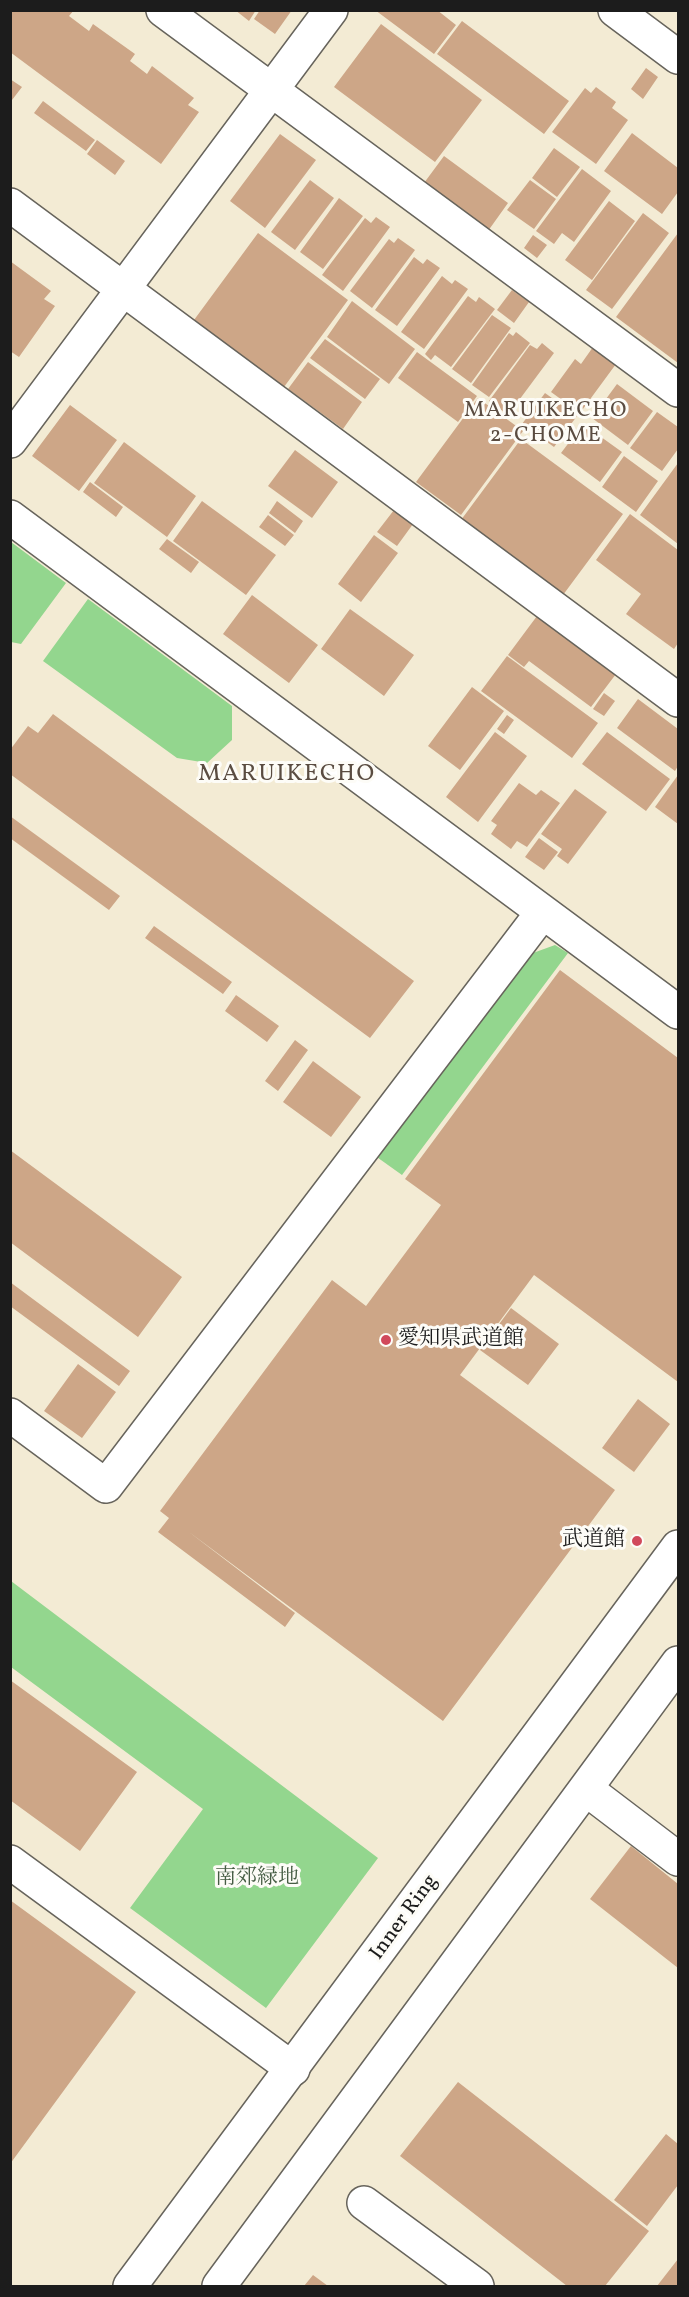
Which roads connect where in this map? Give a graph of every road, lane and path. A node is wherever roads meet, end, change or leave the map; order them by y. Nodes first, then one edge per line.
1 (163, 10) edge
2 (331, 10) edge
3 (615, 10) edge
4 (678, 57) edge
5 (271, 90) junction
6 (10, 205) edge
7 (124, 289) junction
8 (678, 390) edge
9 (10, 441) edge
10 (10, 518) edge
11 (678, 699) edge
12 (542, 913) junction
13 (676, 1005) edge
14 (10, 1415) edge
15 (678, 1547) edge
16 (678, 1663) edge
17 (586, 1789) junction
18 (678, 1859) edge
19 (10, 1862) edge
20 (293, 2069) junction
21 (364, 2203) dead end
22 (130, 2286) edge
23 (219, 2286) edge
24 (477, 2286) edge

1 - 5 street
2 - 5 street
3 - 4 street
5 - 7 street
5 - 8 street
6 - 7 street
7 - 9 street
7 - 11 street
10 - 12 street
12 - 13 street
12 - 14 street
15 - 20 street, Inner Ring
16 - 17 street
17 - 18 street
17 - 23 street
19 - 20 street
20 - 22 street, Inner Ring
21 - 24 street

